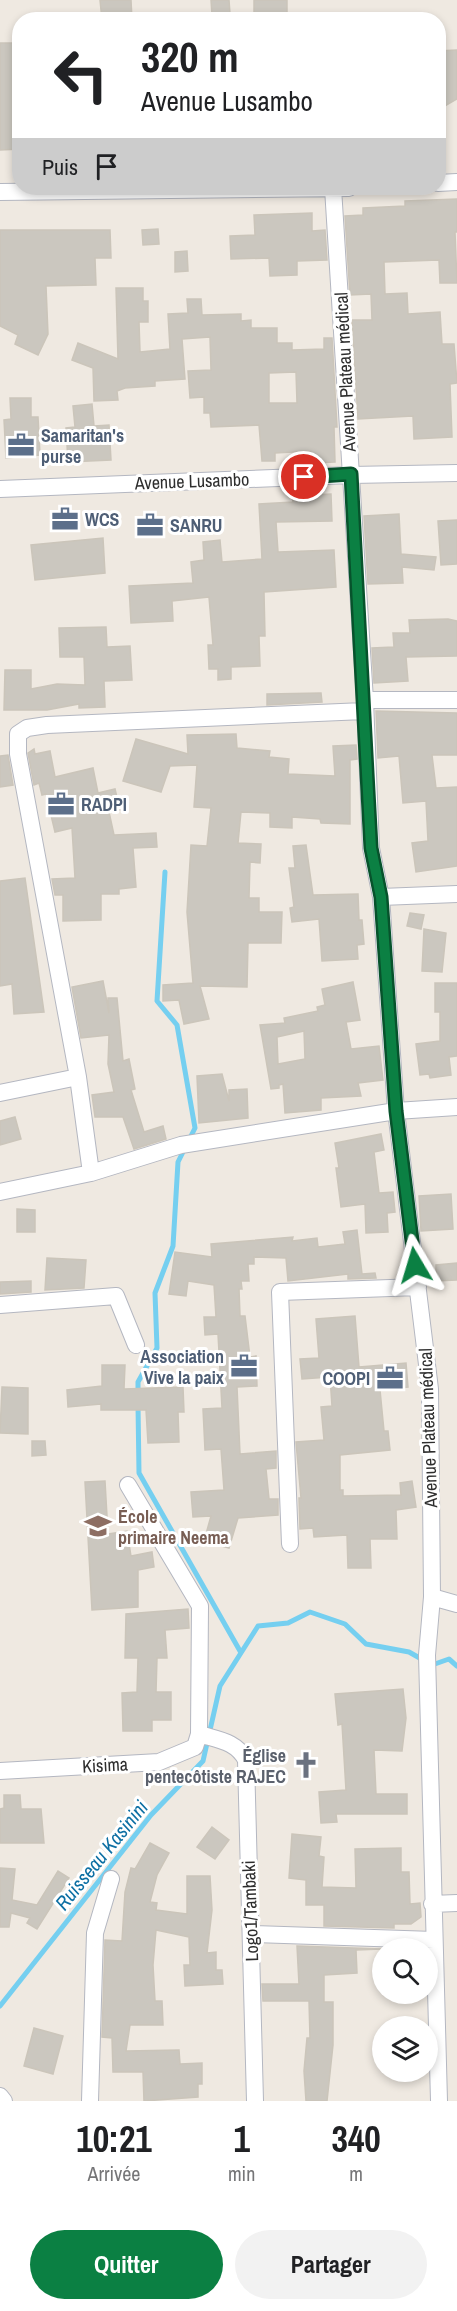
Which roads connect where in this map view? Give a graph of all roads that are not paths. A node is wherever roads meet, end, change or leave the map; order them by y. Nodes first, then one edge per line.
1 (333, 195) edge
2 (457, 473) edge
3 (351, 474) junction
4 (0, 489) edge
5 (457, 700) edge
6 (365, 706) junction
7 (457, 894) edge
8 (381, 897) junction
9 (78, 1077) junction
10 (0, 1093) edge
11 (457, 1107) edge
12 (396, 1111) junction
13 (91, 1173) junction
14 (0, 1192) edge
15 (418, 1287) junction
16 (0, 1305) edge
17 (136, 1345) dead end
18 (128, 1485) dead end
19 (291, 1544) dead end
20 (432, 1597) junction
21 (457, 1604) edge
22 (207, 1736) junction
23 (0, 1771) edge
24 (111, 1879) dead end
25 (457, 1903) edge
26 (432, 1904) junction
27 (251, 1934) junction
28 (373, 1938) edge
29 (434, 1938) edge
30 (436, 2004) edge
31 (0, 2096) edge
32 (4, 2101) edge
33 (90, 2101) edge
34 (255, 2101) edge
35 (439, 2101) edge

1 - 3 street, Avenue Plateau médical
2 - 3 street, Avenue Lusambo
3 - 4 street, Avenue Lusambo
3 - 6 street, Avenue Plateau médical
5 - 6 street
6 - 8 street, Avenue Plateau médical
6 - 9 street
7 - 8 street
8 - 12 street, Avenue Plateau médical
9 - 10 street
9 - 13 street
11 - 12 street
12 - 13 street
12 - 15 street, Avenue Plateau médical
13 - 14 street
15 - 19 street
15 - 20 street, Avenue Plateau médical
16 - 17 street
18 - 22 street
20 - 21 street
20 - 26 street, Avenue Plateau médical
22 - 23 street, Kisima
22 - 27 street, Logo1/Tambaki
24 - 33 street
25 - 26 street
26 - 29 street, Avenue Plateau médical
27 - 28 street
27 - 34 street, Logo1/Tambaki
30 - 35 street, Avenue Plateau médical
31 - 32 street

